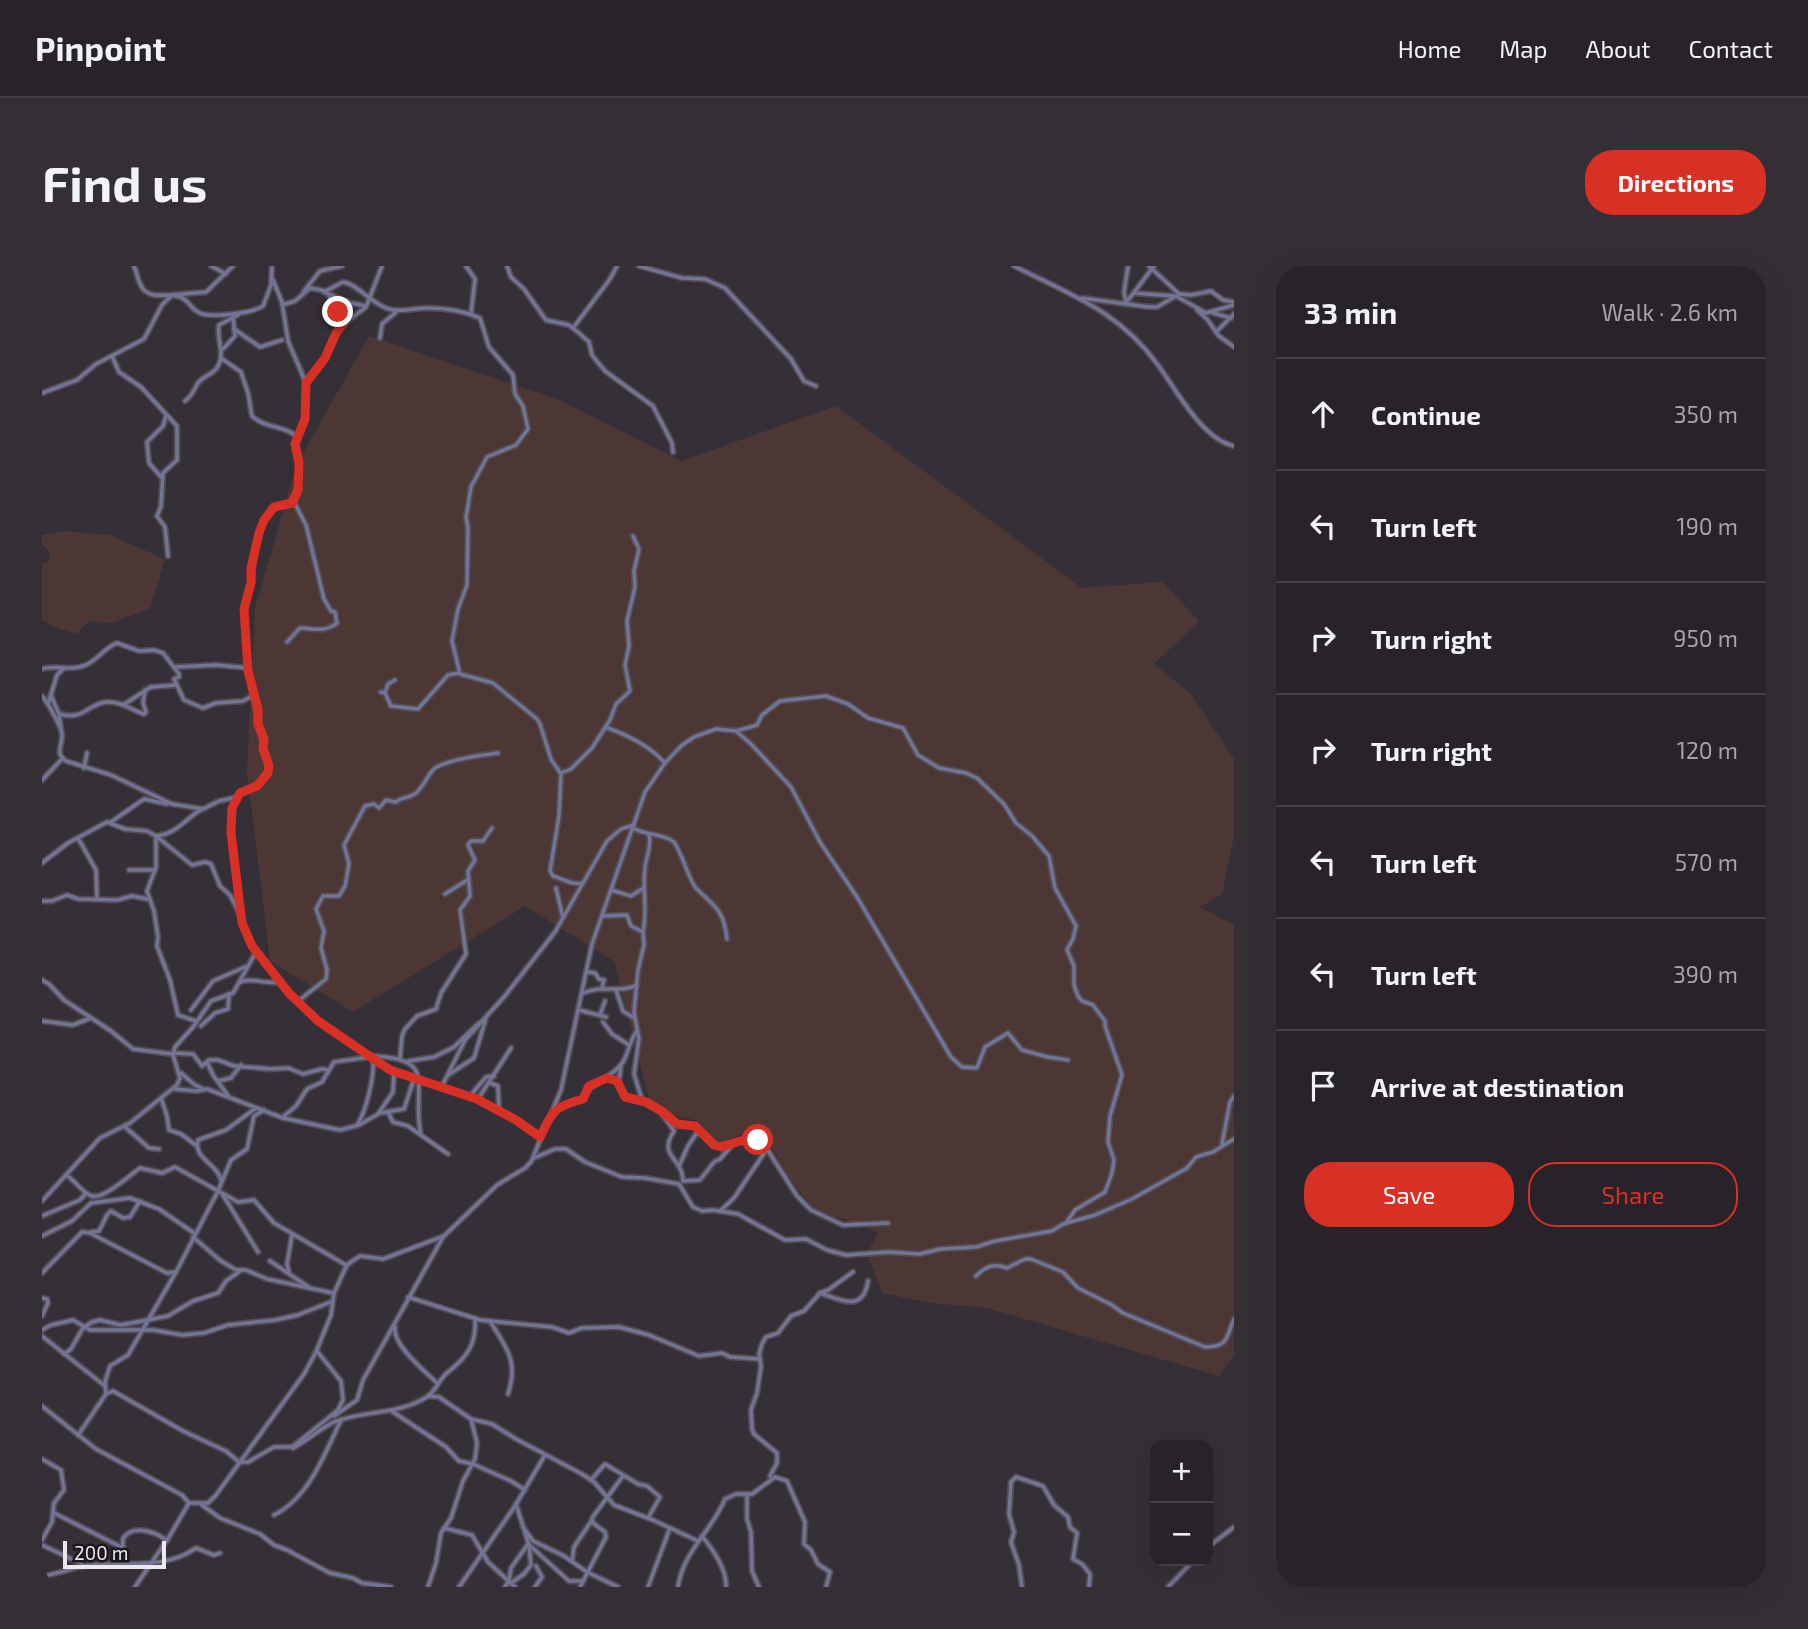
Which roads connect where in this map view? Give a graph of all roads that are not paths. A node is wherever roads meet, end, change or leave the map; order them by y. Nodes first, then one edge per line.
1 (134, 266) edge
2 (211, 266) edge
3 (233, 266) edge
4 (272, 266) edge
5 (342, 266) edge
6 (382, 266) edge
7 (466, 266) edge
8 (507, 266) edge
9 (617, 266) edge
10 (639, 266) edge
11 (1013, 266) edge
12 (1128, 266) edge
13 (1152, 267) edge
14 (319, 269) edge
15 (226, 274) junction
16 (272, 278) junction
17 (322, 291) junction
18 (302, 292) junction
19 (1134, 293) junction
20 (172, 295) junction
21 (329, 295) junction
22 (1177, 295) junction
23 (1234, 295) edge
24 (1076, 296) junction
25 (369, 298) junction
26 (1233, 303) edge
27 (1126, 304) junction
28 (282, 305) junction
29 (366, 306) junction
30 (1197, 309) junction
31 (397, 311) junction
32 (1210, 313) junction
33 (240, 314) junction
34 (471, 314) junction
35 (1233, 316) edge
36 (233, 317) junction
37 (344, 323) junction
38 (573, 328) junction
39 (234, 329) junction
40 (1216, 332) junction
41 (380, 338) dead end
42 (282, 340) dead end
43 (1234, 347) edge
44 (221, 350) junction
45 (112, 356) junction
46 (221, 358) junction
47 (306, 383) junction
48 (817, 386) dead end
49 (42, 393) edge
50 (185, 401) dead end
51 (166, 416) junction
52 (297, 438) junction
53 (1234, 446) edge
54 (673, 452) dead end
55 (162, 479) junction
56 (294, 502) junction
57 (633, 536) dead end
58 (168, 556) dead end
59 (287, 642) dead end
60 (66, 667) junction
61 (174, 667) junction
62 (248, 668) junction
63 (42, 669) edge
64 (460, 673) junction
65 (394, 680) dead end
66 (177, 685) junction
67 (145, 690) junction
68 (254, 695) junction
69 (42, 696) edge
70 (51, 696) junction
71 (48, 704) junction
72 (123, 705) junction
73 (59, 714) junction
74 (605, 727) junction
75 (61, 731) junction
76 (736, 731) junction
77 (87, 753) dead end
78 (498, 753) dead end
79 (62, 759) junction
80 (665, 764) junction
81 (84, 769) junction
82 (561, 773) junction
83 (42, 779) edge
84 (237, 796) junction
85 (169, 804) junction
86 (202, 809) junction
87 (111, 822) junction
88 (634, 826) junction
89 (492, 828) dead end
90 (649, 835) junction
91 (156, 836) junction
92 (78, 838) junction
93 (42, 863) edge
94 (129, 870) dead end
95 (155, 870) junction
96 (469, 879) junction
97 (583, 883) junction
98 (644, 887) junction
99 (556, 888) dead end
100 (611, 891) junction
101 (445, 894) dead end
102 (97, 899) junction
103 (149, 900) junction
104 (42, 901) edge
105 (241, 916) junction
106 (601, 916) junction
107 (563, 918) junction
108 (643, 931) junction
109 (727, 939) dead end
110 (256, 952) junction
111 (247, 967) junction
112 (587, 972) junction
113 (42, 980) edge
114 (280, 982) junction
115 (238, 984) junction
116 (637, 985) junction
117 (602, 988) junction
118 (615, 990) junction
119 (582, 993) junction
120 (229, 994) junction
121 (605, 1001) dead end
122 (297, 1002) junction
123 (191, 1010) dead end
124 (579, 1010) junction
125 (487, 1015) junction
126 (600, 1015) junction
127 (606, 1017) dead end
128 (91, 1018) junction
129 (635, 1018) junction
130 (42, 1021) edge
131 (197, 1021) junction
132 (603, 1022) dead end
133 (201, 1026) dead end
134 (638, 1029) junction
135 (629, 1045) junction
136 (511, 1048) dead end
137 (173, 1053) junction
138 (370, 1058) junction
139 (400, 1058) junction
140 (1068, 1060) dead end
141 (407, 1061) junction
142 (207, 1062) junction
143 (621, 1065) junction
144 (240, 1066) junction
145 (328, 1070) junction
146 (178, 1071) junction
147 (394, 1072) junction
148 (447, 1076) junction
149 (494, 1076) junction
150 (607, 1078) junction
151 (417, 1079) junction
152 (218, 1082) junction
153 (490, 1083) junction
154 (618, 1083) junction
155 (441, 1088) junction
156 (173, 1089) junction
157 (205, 1089) junction
158 (470, 1096) junction
159 (1234, 1096) edge
160 (161, 1098) junction
161 (230, 1099) junction
162 (478, 1099) junction
163 (642, 1101) junction
164 (256, 1108) junction
165 (659, 1109) junction
166 (499, 1110) junction
167 (264, 1111) junction
168 (553, 1111) junction
169 (388, 1112) junction
170 (378, 1114) junction
171 (283, 1118) junction
172 (124, 1126) junction
173 (356, 1126) junction
174 (701, 1134) junction
175 (421, 1135) junction
176 (540, 1137) junction
177 (1234, 1139) edge
178 (734, 1143) junction
179 (197, 1146) junction
180 (1222, 1146) junction
181 (159, 1149) dead end
182 (767, 1149) junction
183 (448, 1154) dead end
184 (532, 1159) junction
185 (678, 1166) junction
186 (66, 1175) junction
187 (682, 1181) junction
188 (222, 1182) junction
189 (674, 1184) junction
190 (87, 1192) junction
191 (220, 1192) junction
192 (42, 1201) edge
193 (140, 1201) junction
194 (719, 1212) junction
195 (42, 1216) edge
196 (888, 1223) dead end
197 (1066, 1223) junction
198 (78, 1234) junction
199 (292, 1234) junction
200 (194, 1235) junction
201 (42, 1236) edge
202 (444, 1236) junction
203 (258, 1252) dead end
204 (270, 1262) dead end
205 (347, 1265) junction
206 (240, 1270) junction
207 (176, 1272) junction
208 (853, 1272) dead end
209 (42, 1273) edge
210 (289, 1274) junction
211 (976, 1276) dead end
212 (868, 1281) dead end
213 (312, 1289) junction
214 (334, 1293) junction
215 (820, 1293) junction
216 (408, 1297) junction
217 (42, 1298) edge
218 (333, 1301) junction
219 (42, 1316) edge
220 (475, 1318) junction
221 (1234, 1319) edge
222 (490, 1321) junction
223 (146, 1322) junction
224 (396, 1322) junction
225 (83, 1328) junction
226 (141, 1329) junction
227 (42, 1330) edge
228 (42, 1336) edge
229 (317, 1351) junction
230 (64, 1354) junction
231 (760, 1359) junction
232 (438, 1384) junction
233 (105, 1386) junction
234 (106, 1394) junction
235 (508, 1394) dead end
236 (428, 1396) junction
237 (42, 1406) edge
238 (391, 1411) junction
239 (471, 1419) junction
240 (341, 1420) junction
241 (321, 1424) junction
242 (78, 1435) junction
243 (281, 1447) junction
244 (545, 1455) junction
245 (42, 1459) edge
246 (239, 1462) junction
247 (473, 1464) junction
248 (623, 1476) junction
249 (591, 1479) junction
250 (769, 1479) junction
251 (525, 1490) junction
252 (747, 1494) junction
253 (606, 1498) junction
254 (189, 1503) junction
255 (201, 1504) junction
256 (516, 1504) junction
257 (54, 1513) junction
258 (274, 1515) dead end
259 (648, 1518) junction
260 (592, 1520) junction
261 (42, 1526) edge
262 (523, 1527) junction
263 (1234, 1527) edge
264 (444, 1528) junction
265 (670, 1528) junction
266 (48, 1529) junction
267 (702, 1536) junction
268 (167, 1541) junction
269 (698, 1541) junction
270 (42, 1543) edge
271 (1213, 1543) edge
272 (528, 1544) junction
273 (122, 1550) junction
274 (220, 1553) dead end
275 (482, 1553) junction
276 (572, 1561) junction
277 (113, 1562) junction
278 (124, 1562) junction
279 (150, 1563) junction
280 (84, 1565) junction
281 (536, 1566) dead end
282 (1188, 1566) edge
283 (587, 1572) junction
284 (42, 1579) edge
285 (583, 1581) junction
286 (359, 1582) junction
287 (512, 1584) edge
288 (353, 1586) edge
289 (135, 1587) edge
290 (391, 1587) edge
291 (428, 1587) edge
292 (459, 1587) edge
293 (505, 1587) edge
294 (535, 1587) edge
295 (580, 1587) edge
296 (618, 1587) edge
297 (648, 1587) edge
298 (678, 1587) edge
299 (726, 1587) edge
300 (760, 1587) edge
301 (826, 1587) edge
302 (1021, 1587) edge
303 (1089, 1587) edge
304 (1168, 1587) edge

1 - 20 street
2 - 15 street
3 - 15 street
4 - 16 street
5 - 14 street
6 - 25 street
7 - 34 street
8 - 38 street
9 - 38 street
10 - 48 street
11 - 24 street
12 - 27 street
13 - 19 street
13 - 22 street
14 - 18 street
15 - 20 street
16 - 28 street
16 - 33 street
17 - 18 street
17 - 21 street
17 - 25 street
18 - 28 street
19 - 22 street
19 - 27 street
20 - 33 street
20 - 45 street
21 - 29 street
21 - 37 street
22 - 26 street
22 - 27 street
22 - 30 street
23 - 26 street
24 - 27 street
24 - 53 street
25 - 29 street
25 - 31 street
26 - 32 street
28 - 47 street
29 - 37 street
30 - 32 street
30 - 40 street
31 - 34 street
31 - 41 street
32 - 35 street
33 - 36 street
34 - 64 street
35 - 40 street
36 - 39 street
36 - 44 street
37 - 47 street
38 - 54 street
39 - 42 street
39 - 44 street
40 - 43 street
44 - 46 street
45 - 49 street
45 - 51 street
46 - 50 street
46 - 52 street
47 - 52 street
51 - 55 street
51 - 55 street
52 - 56 street
55 - 58 street
56 - 59 street
56 - 62 street
57 - 74 street
60 - 61 street
60 - 63 street
60 - 70 street
61 - 62 street
61 - 66 street
62 - 68 street
64 - 65 street
64 - 82 street
66 - 67 street
66 - 68 street
67 - 72 street
67 - 72 street
68 - 84 street
69 - 71 street
70 - 71 street
70 - 73 street
71 - 75 street
72 - 73 street
73 - 75 street
74 - 80 street
74 - 82 street
75 - 79 street
76 - 80 street
76 - 140 street
76 - 197 street
77 - 81 street
78 - 122 street
79 - 81 street
79 - 83 street
80 - 88 street
81 - 85 street
82 - 97 street
84 - 86 street
84 - 105 street
85 - 86 street
85 - 87 street
86 - 91 street
87 - 91 street
87 - 92 street
88 - 90 street
88 - 97 street
88 - 100 street
89 - 96 street
90 - 98 street
90 - 109 street
91 - 95 street
91 - 105 street
92 - 93 street
92 - 102 street
94 - 95 street
95 - 103 street
96 - 101 street
96 - 139 street
97 - 107 street
98 - 100 street
98 - 108 street
99 - 107 street
100 - 106 street
102 - 103 street
102 - 104 street
103 - 131 street
105 - 110 street
106 - 108 street
106 - 112 street
107 - 125 street
108 - 116 street
110 - 111 street
110 - 114 street
111 - 115 street
111 - 123 street
112 - 117 street
112 - 119 street
113 - 128 street
114 - 115 street
114 - 122 street
115 - 120 street
116 - 118 street
116 - 129 street
117 - 118 street
117 - 119 street
118 - 129 street
119 - 124 street
120 - 131 street
120 - 133 street
121 - 126 street
122 - 138 street
124 - 126 street
124 - 168 street
125 - 141 street
125 - 148 street
125 - 148 street
126 - 127 street
128 - 130 street
128 - 137 street
129 - 134 street
131 - 137 street
132 - 135 street
134 - 135 street
134 - 163 street
135 - 143 street
136 - 149 street
137 - 142 street
137 - 146 street
138 - 139 street
138 - 145 street
138 - 147 street
138 - 173 street
139 - 141 street
141 - 151 street
142 - 144 street
142 - 152 street
143 - 150 street
143 - 154 street
144 - 145 street
144 - 152 street
145 - 171 street
146 - 156 street
146 - 157 street
147 - 151 street
147 - 170 street
148 - 155 street
149 - 153 street
149 - 158 street
150 - 154 street
150 - 168 street
151 - 155 street
151 - 169 street
151 - 175 street
152 - 161 street
153 - 162 street
153 - 166 street
154 - 163 street
155 - 158 street
156 - 157 street
156 - 160 street
157 - 161 street
158 - 162 street
159 - 180 street
160 - 172 street
160 - 179 street
161 - 164 street
162 - 166 street
163 - 165 street
164 - 167 street
164 - 179 street
165 - 174 street
165 - 185 street
166 - 176 street
167 - 171 street
167 - 188 street
168 - 176 street
169 - 170 street
169 - 175 street
170 - 173 street
171 - 173 street
172 - 181 street
172 - 186 street
174 - 178 street
174 - 185 street
175 - 183 street
176 - 184 street
177 - 180 street
178 - 182 street
178 - 187 street
179 - 188 street
180 - 197 street
182 - 194 street
182 - 196 street
184 - 189 street
184 - 202 street
185 - 187 street
186 - 190 street
186 - 192 street
187 - 189 street
188 - 191 street
189 - 194 street
190 - 191 street
190 - 195 street
191 - 199 street
191 - 200 street
191 - 203 street
193 - 198 street
193 - 200 street
193 - 201 street
194 - 197 street
198 - 207 street
198 - 209 street
199 - 205 street
199 - 210 street
200 - 206 street
200 - 207 street
202 - 205 street
202 - 216 street
204 - 210 street
205 - 214 street
206 - 213 street
206 - 223 street
207 - 223 street
208 - 215 street
210 - 213 street
211 - 221 street
212 - 215 street
213 - 214 street
214 - 218 street
215 - 231 street
216 - 220 street
216 - 224 street
217 - 219 street
218 - 226 street
218 - 229 street
220 - 222 street
220 - 232 street
222 - 231 street
222 - 235 street
223 - 225 street
223 - 226 street
224 - 232 street
224 - 241 street
225 - 226 street
225 - 227 street
225 - 230 street
226 - 233 street
228 - 230 street
229 - 241 street
229 - 246 street
230 - 233 street
231 - 250 street
232 - 236 street
233 - 234 street
234 - 242 street
234 - 246 street
236 - 238 street
236 - 239 street
237 - 242 street
238 - 240 street
238 - 247 street
239 - 244 street
239 - 247 street
240 - 243 street
240 - 258 street
241 - 243 street
242 - 254 street
243 - 246 street
244 - 249 street
244 - 251 street
245 - 257 street
246 - 255 street
247 - 251 street
247 - 264 street
248 - 249 street
248 - 253 street
248 - 259 street
249 - 253 street
250 - 252 street
250 - 301 street
251 - 256 street
252 - 267 street
252 - 300 street
253 - 259 street
253 - 260 street
254 - 255 street
254 - 268 street
255 - 286 street
256 - 262 street
256 - 275 street
257 - 266 street
257 - 273 street
259 - 265 street
260 - 276 street
260 - 283 street
261 - 266 street
262 - 272 street
262 - 276 street
263 - 271 street
264 - 275 street
264 - 291 street
265 - 269 street
265 - 297 street
266 - 270 street
267 - 269 street
267 - 299 street
268 - 273 street
268 - 279 street
269 - 298 street
270 - 280 street
272 - 285 street
272 - 287 street
272 - 287 street
273 - 277 street
273 - 278 street
274 - 279 street
275 - 287 street
275 - 292 street
276 - 283 street
277 - 278 street
277 - 280 street
278 - 279 street
279 - 289 street
280 - 284 street
281 - 294 street
282 - 304 street
283 - 285 street
283 - 296 street
285 - 295 street
286 - 288 street
286 - 290 street
287 - 293 street
302 - 303 street

